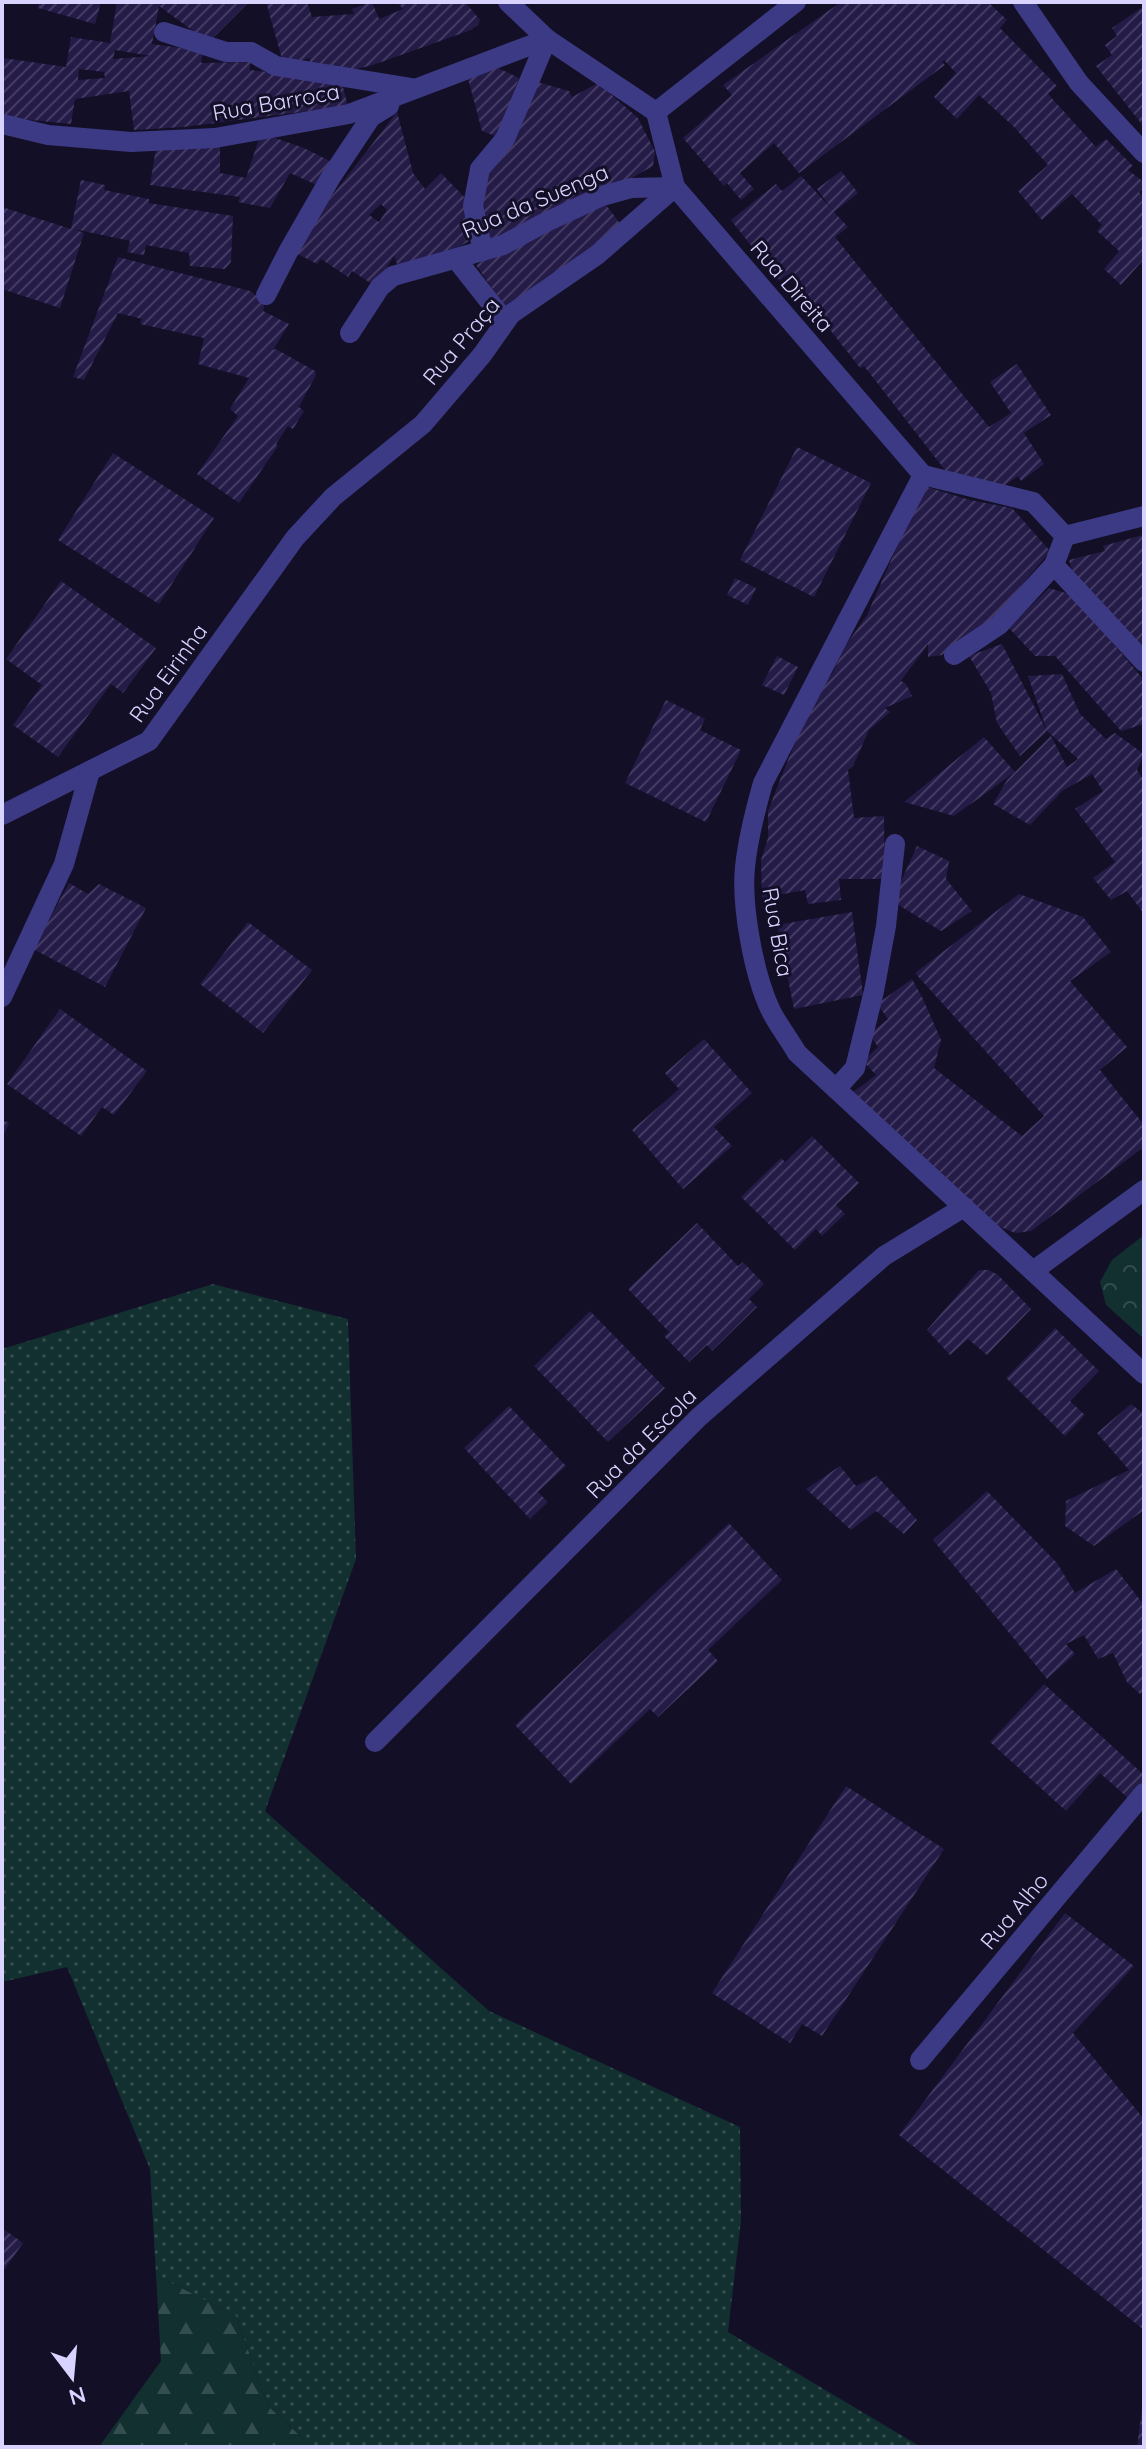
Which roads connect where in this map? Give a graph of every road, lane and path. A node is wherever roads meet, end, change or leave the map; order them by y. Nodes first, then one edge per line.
1 (508, 2) edge
2 (796, 2) edge
3 (1023, 2) edge
4 (164, 32) dead end
5 (547, 39) junction
6 (416, 89) junction
7 (656, 112) junction
8 (2, 124) edge
9 (1144, 153) edge
10 (675, 187) junction
11 (483, 251) junction
12 (456, 259) junction
13 (266, 295) dead end
14 (505, 321) junction
15 (350, 333) dead end
16 (923, 475) junction
17 (1144, 516) edge
18 (1065, 536) junction
19 (295, 538) joint
20 (1054, 565) junction
21 (954, 655) dead end
22 (1144, 662) edge
23 (90, 771) junction
24 (2, 815) edge
25 (895, 844) dead end
26 (2, 997) edge
27 (836, 1089) junction
28 (1144, 1190) edge
29 (964, 1207) junction
30 (1033, 1271) junction
31 (1144, 1374) edge
32 (375, 1742) dead end
33 (1144, 1793) edge
34 (920, 2060) dead end

1 - 5 street
2 - 7 street
3 - 9 street
4 - 6 street
5 - 6 street, Rua Barroca
5 - 7 street
5 - 11 street
6 - 8 street, Rua Barroca
6 - 13 street
7 - 10 street, Rua Direita
10 - 11 street, Rua da Suenga
10 - 14 street, Rua Praça
10 - 16 street, Rua Direita
11 - 12 street, Rua da Suenga
12 - 14 street
12 - 15 street, Rua da Suenga
14 - 19 street, Rua Praça
16 - 18 street
16 - 27 street, Rua Bica
17 - 18 street
18 - 20 street
19 - 23 street, Rua Eirinha
20 - 21 street
20 - 22 street
23 - 24 street, Rua Eirinha
23 - 26 street
25 - 27 street
27 - 29 street, Rua Bica
28 - 30 street
29 - 30 street, Rua Bica
29 - 32 street, Rua da Escola
30 - 31 street, Rua Bica
33 - 34 street, Rua Alho

